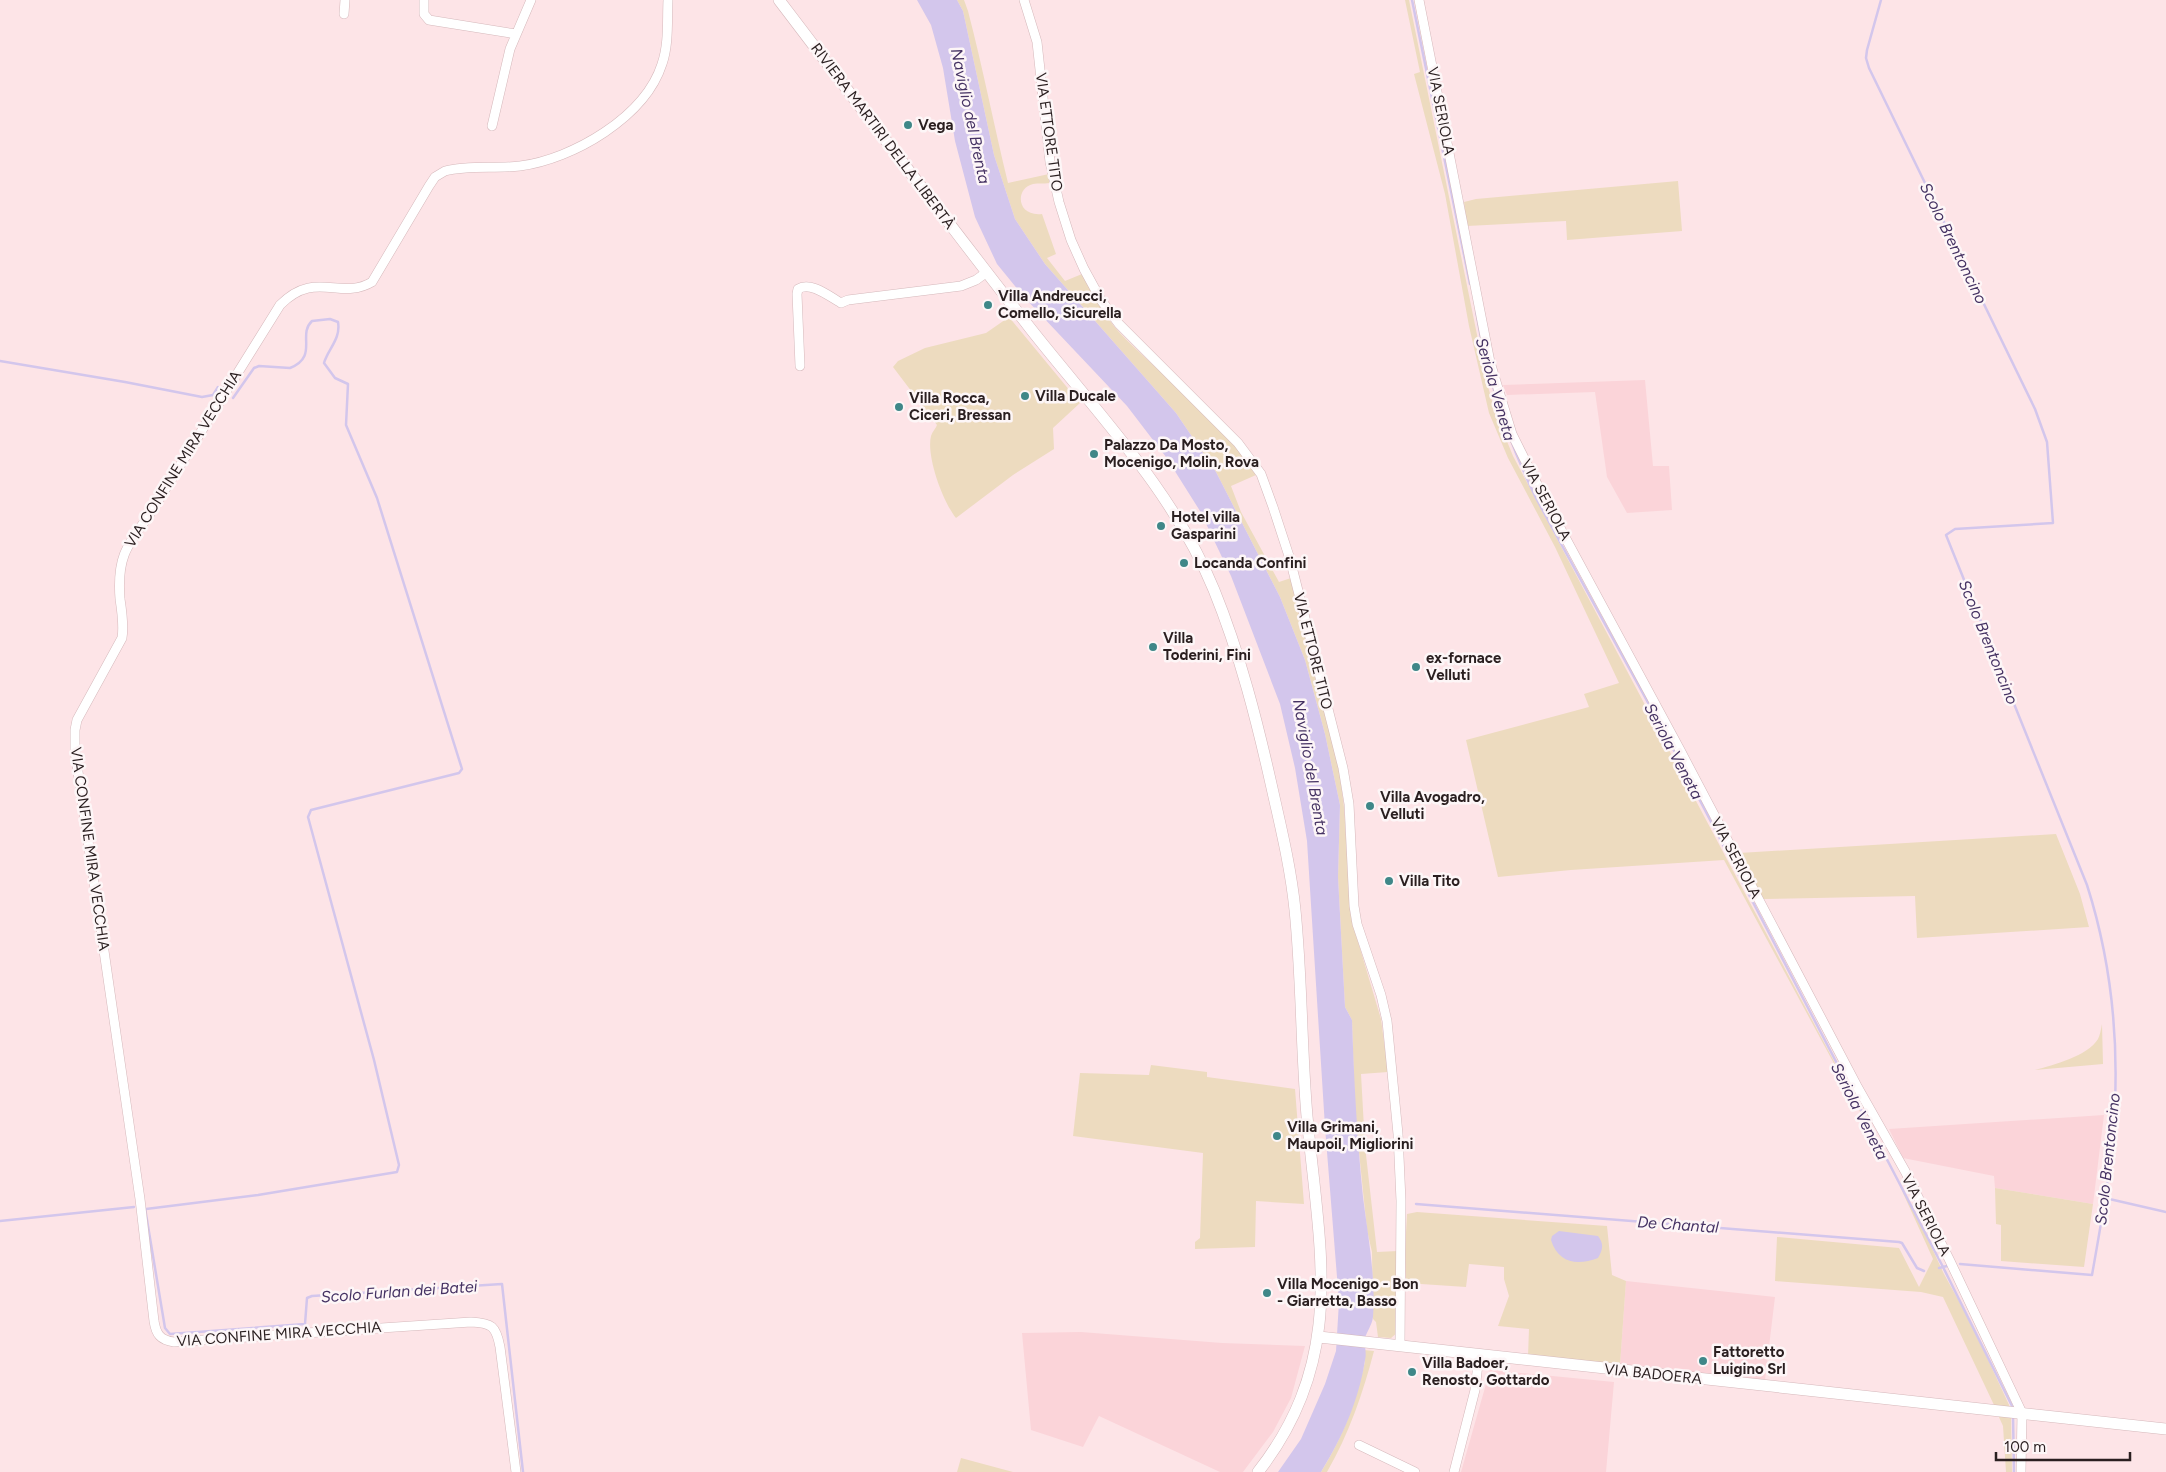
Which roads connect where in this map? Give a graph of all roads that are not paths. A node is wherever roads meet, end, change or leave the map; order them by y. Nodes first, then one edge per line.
1 (345, 0) edge
2 (424, 0) edge
3 (531, 0) edge
4 (668, 0) edge
5 (779, 0) edge
6 (1024, 0) edge
7 (1419, 0) edge
8 (344, 14) dead end
9 (516, 34) junction
10 (492, 126) dead end
11 (987, 272) junction
12 (800, 366) dead end
13 (1319, 1337) junction
14 (1400, 1346) junction
15 (1479, 1355) junction
16 (2016, 1413) junction
17 (2166, 1430) edge
18 (1359, 1444) dead end
19 (516, 1472) edge
20 (1258, 1472) edge
21 (1415, 1472) edge
22 (1454, 1472) edge
23 (2021, 1472) edge

1 - 8 street
2 - 9 street
3 - 9 street
4 - 19 street, VIA CONFINE MIRA VECCHIA
5 - 11 main road, RIVIERA MARTIRI DELLA LIBERTÀ
6 - 14 street, VIA ETTORE TITO
7 - 16 street, VIA SERIOLA
9 - 10 street
11 - 12 street
11 - 13 main road, RIVIERA MARTIRI DELLA LIBERTÀ
13 - 14 main road, VIA BADOERA
13 - 20 main road, RIVIERA MARTIRI DELLA LIBERTÀ
14 - 15 main road, VIA BADOERA
15 - 16 main road, VIA BADOERA
15 - 22 street
16 - 17 main road, VIA BADOERA
16 - 23 street, VIA SERIOLA
18 - 21 street

